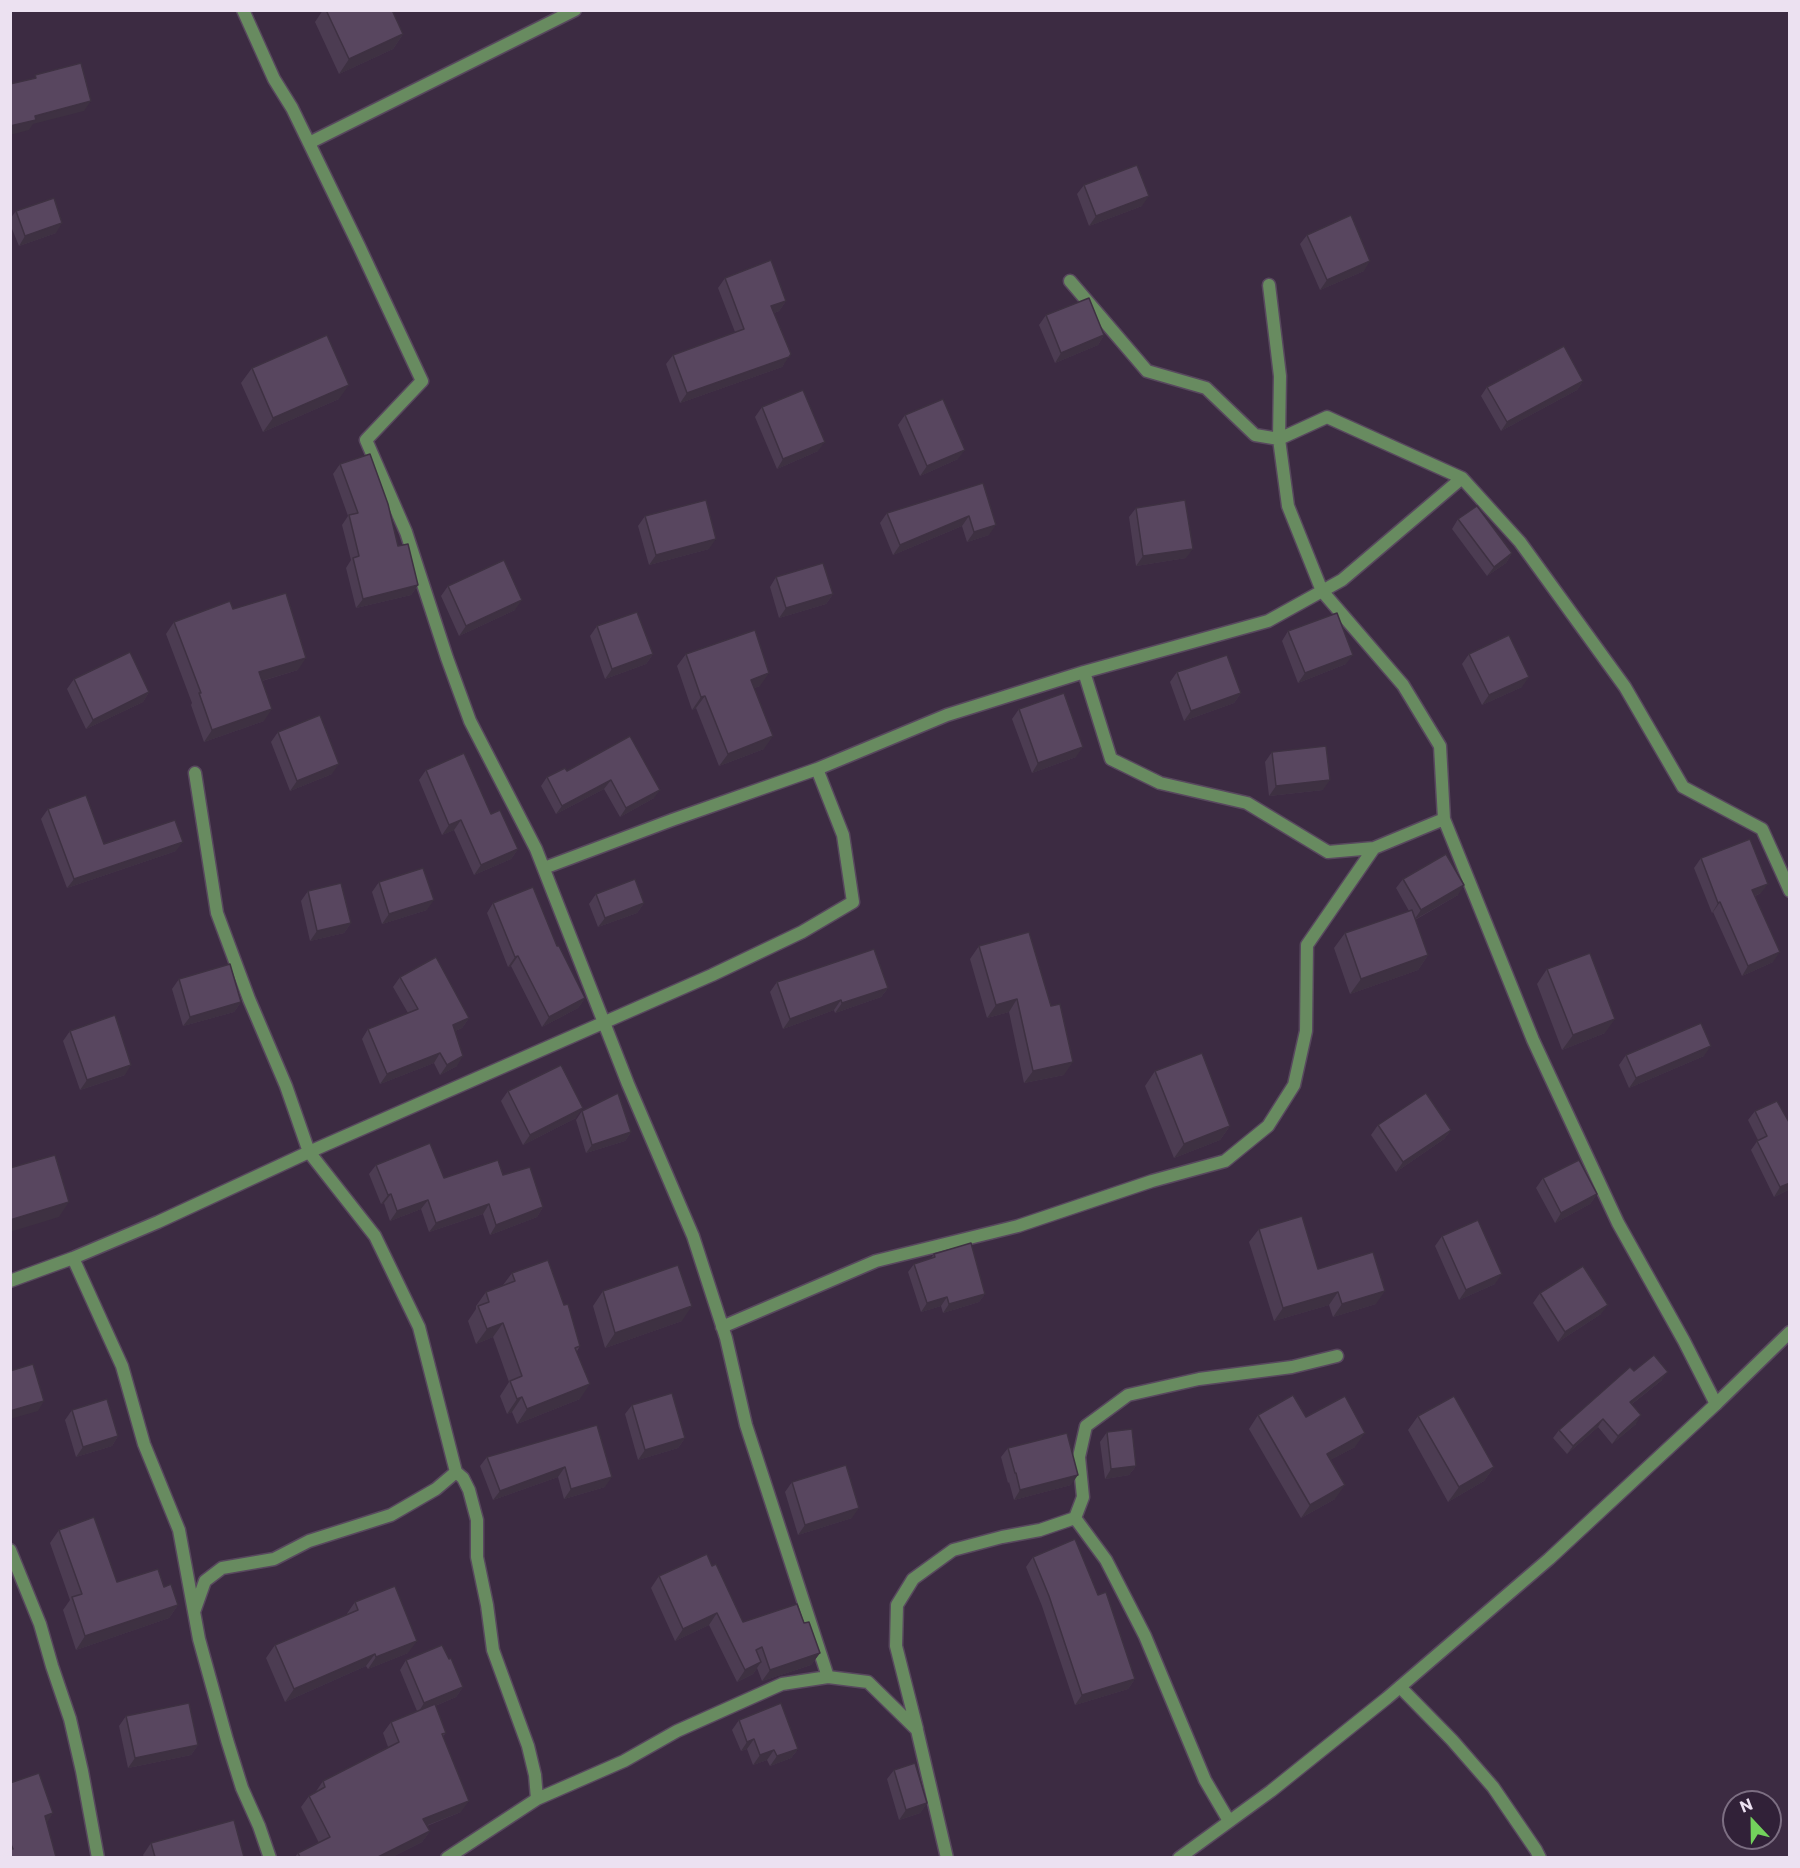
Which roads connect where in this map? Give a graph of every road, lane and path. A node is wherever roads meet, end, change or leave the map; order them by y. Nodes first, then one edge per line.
1 (243, 10) edge
2 (575, 10) edge
3 (309, 143) junction
4 (1070, 281) dead end
5 (1269, 285) dead end
6 (1279, 439) junction
7 (1462, 478) junction
8 (1322, 591) junction
9 (1084, 672) junction
10 (817, 769) junction
11 (195, 773) dead end
12 (1444, 819) junction
13 (1374, 849) junction
14 (544, 868) junction
15 (1790, 891) edge
16 (604, 1022) junction
17 (309, 1152) junction
18 (73, 1258) junction
19 (10, 1281) edge
20 (722, 1327) junction
21 (1790, 1332) edge
22 (1337, 1356) dead end
23 (1716, 1404) junction
24 (456, 1472) junction
25 (1075, 1518) junction
26 (10, 1550) edge
27 (194, 1612) junction
28 (828, 1677) junction
29 (1400, 1686) junction
30 (917, 1730) junction
31 (537, 1799) junction
32 (1229, 1821) junction
33 (98, 1857) edge
34 (270, 1857) edge
35 (447, 1857) edge
36 (947, 1857) edge
37 (1179, 1857) edge
38 (1540, 1857) edge

1 - 3 street
2 - 3 street
3 - 14 street
4 - 6 street
5 - 6 street
6 - 7 street
6 - 8 street
7 - 8 street
7 - 15 street
8 - 9 street
8 - 12 street
9 - 10 street
9 - 13 street
10 - 14 street
10 - 16 street
11 - 17 street
12 - 13 street
12 - 23 street
13 - 20 street
14 - 16 street
16 - 17 street
16 - 20 street
17 - 18 street
17 - 24 street
18 - 19 street
18 - 27 street
20 - 28 street
21 - 23 street
22 - 25 street
23 - 29 street
24 - 27 street
24 - 31 street
25 - 30 street
25 - 32 street
26 - 33 street
27 - 34 street
28 - 30 street
28 - 31 street
29 - 32 street
29 - 38 street
30 - 36 street
31 - 35 street
32 - 37 street

